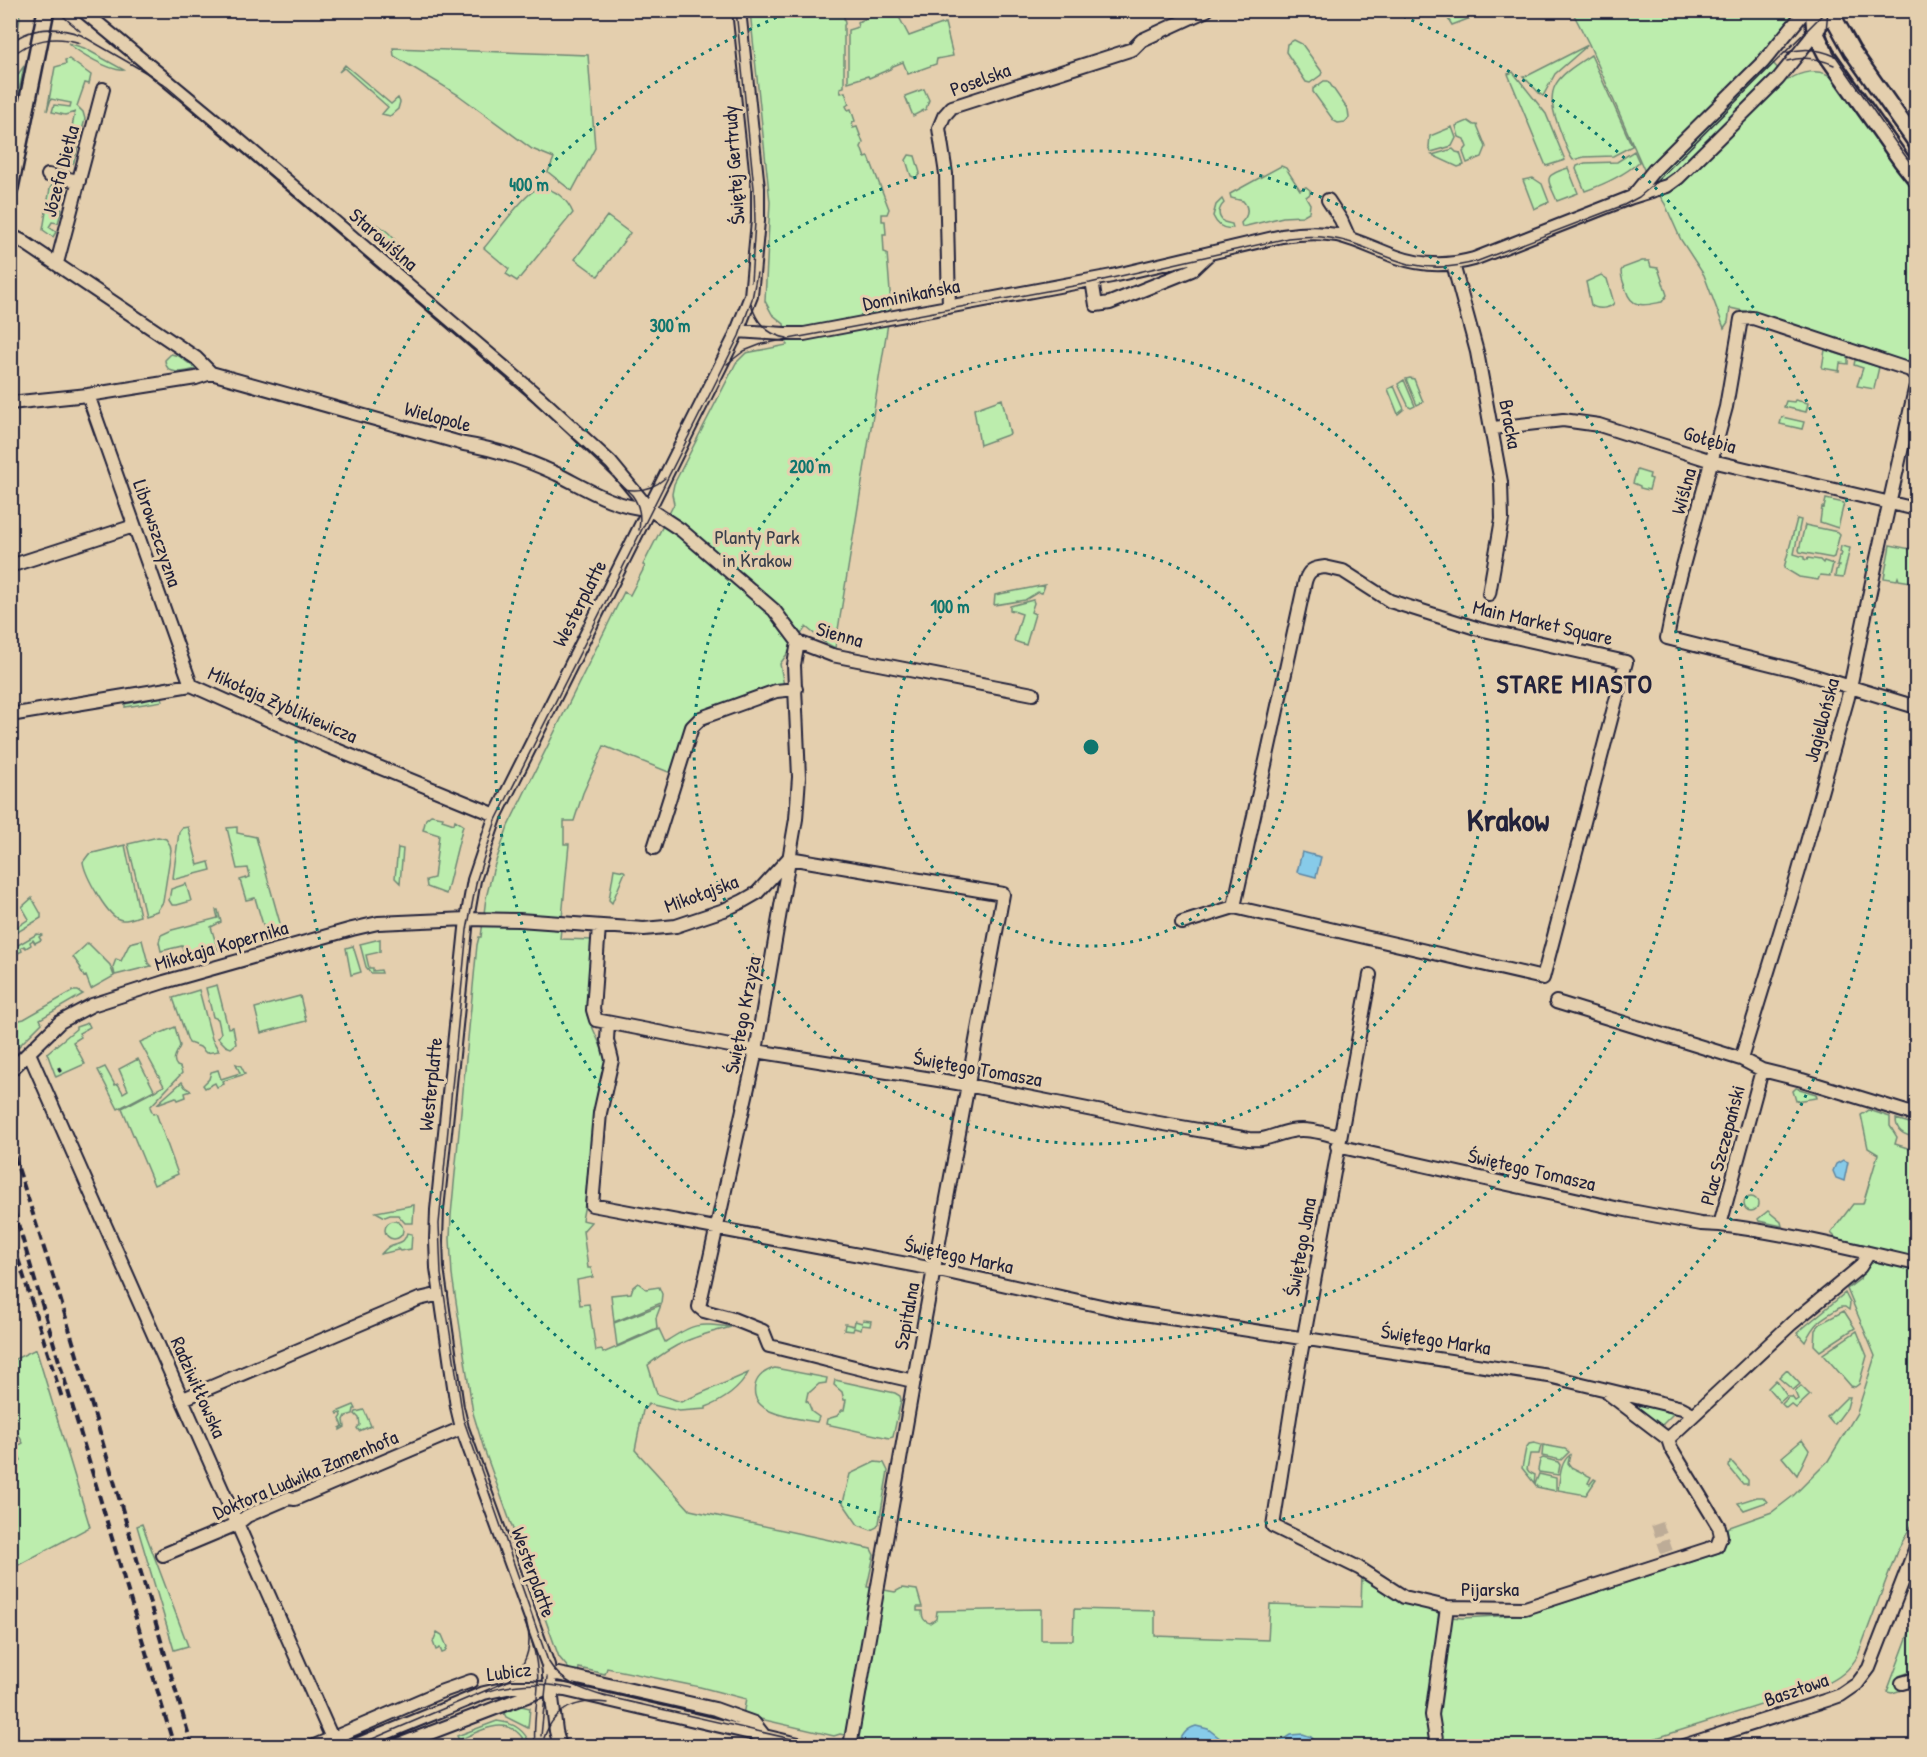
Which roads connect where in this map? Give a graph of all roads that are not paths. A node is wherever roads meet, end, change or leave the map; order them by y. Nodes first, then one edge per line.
1 (46, 10) edge
2 (82, 10) edge
3 (739, 10) edge
4 (1208, 10) edge
5 (1806, 10) edge
6 (1827, 11) edge
7 (1815, 32) junction
8 (104, 89) dead end
9 (1914, 134) edge
10 (48, 175) dead end
11 (1917, 179) edge
12 (79, 181) junction
13 (10, 188) edge
14 (1632, 197) junction
15 (1328, 200) dead end
16 (10, 235) edge
17 (1345, 237) junction
18 (1210, 252) junction
19 (57, 263) junction
20 (1453, 264) junction
21 (1092, 280) junction
22 (949, 307) junction
23 (737, 331) junction
24 (211, 373) junction
25 (1913, 373) edge
26 (1917, 385) edge
27 (88, 394) junction
28 (10, 402) edge
29 (1493, 428) junction
30 (1712, 461) junction
31 (1889, 504) junction
32 (649, 509) junction
33 (1917, 510) edge
34 (134, 526) junction
35 (10, 567) edge
36 (1489, 594) dead end
37 (798, 642) junction
38 (191, 686) junction
39 (1851, 687) junction
40 (796, 689) junction
41 (1033, 694) dead end
42 (1917, 706) edge
43 (10, 715) edge
44 (496, 815) junction
45 (654, 848) dead end
46 (789, 858) junction
47 (1234, 908) junction
48 (467, 919) junction
49 (1182, 923) dead end
50 (599, 926) junction
51 (1370, 975) dead end
52 (1556, 1002) dead end
53 (608, 1023) junction
54 (756, 1051) junction
55 (28, 1053) junction
56 (1741, 1059) junction
57 (1762, 1070) junction
58 (10, 1071) edge
59 (967, 1085) junction
60 (1917, 1115) edge
61 (1338, 1142) junction
62 (1720, 1225) junction
63 (716, 1229) junction
64 (1869, 1253) junction
65 (1917, 1264) edge
66 (934, 1269) junction
67 (441, 1294) junction
68 (1304, 1339) junction
69 (914, 1382) junction
70 (1606, 1391) junction
71 (183, 1399) junction
72 (1693, 1414) junction
73 (462, 1428) junction
74 (1668, 1439) junction
75 (237, 1524) junction
76 (1273, 1526) joint
77 (1717, 1546) joint
78 (163, 1555) dead end
79 (1915, 1555) edge
80 (1447, 1607) junction
81 (1917, 1679) edge
82 (471, 1681) dead end
83 (550, 1682) junction
84 (1902, 1683) dead end
85 (332, 1738) junction
86 (314, 1746) edge
87 (354, 1746) edge
88 (396, 1746) edge
89 (560, 1746) edge
90 (807, 1746) edge
91 (850, 1746) edge
92 (1437, 1746) edge
93 (1683, 1746) edge

1 - 13 street
2 - 32 street, Starowiślna
3 - 23 street, Świętej Gertrudy
4 - 22 street, Poselska
5 - 14 street
6 - 7 street
6 - 9 street
7 - 11 street
7 - 14 street, Dominikańska
8 - 12 street, Józefa Dietla
10 - 12 street
12 - 19 street, Józefa Dietla
14 - 20 street, Dominikańska
15 - 17 street
16 - 19 street, Wielopole
17 - 18 street, Dominikańska
17 - 20 street, Dominikańska
18 - 21 street, Dominikańska
18 - 21 street
19 - 24 street, Wielopole
20 - 29 street, Bracka
21 - 22 street, Dominikańska
22 - 23 street, Dominikańska
23 - 32 street, Świętej Gertrudy
24 - 27 street, Wielopole
24 - 32 street, Wielopole
25 - 30 street, Wiślna
26 - 31 street, Jagiellońska
27 - 28 street, Wielopole
27 - 34 street, Librowszczyzna
29 - 30 street, Gołębia
29 - 36 street, Bracka
30 - 31 street, Gołębia
30 - 39 street, Wiślna
31 - 33 street, Gołębia
31 - 39 street, Jagiellońska
32 - 37 street, Sienna
32 - 44 street, Westerplatte
34 - 35 street
34 - 38 street, Librowszczyzna
37 - 40 street, Świętego Krzyża
37 - 41 street, Sienna
38 - 43 street, Mikołaja Zyblikiewicza
38 - 44 street, Mikołaja Zyblikiewicza
39 - 42 street
39 - 56 street, Jagiellońska
40 - 45 street
40 - 46 street, Świętego Krzyża
44 - 48 street, Westerplatte
46 - 50 street, Mikołajska
46 - 54 street, Świętego Krzyża
46 - 59 street, Szpitalna
47 - 47 street, Main Market Square
47 - 49 street, Main Market Square
48 - 50 street, Mikołajska
48 - 55 street, Mikołaja Kopernika
48 - 67 street, Westerplatte
50 - 53 street
51 - 61 street, Świętego Jana
52 - 56 street
53 - 54 street, Świętego Tomasza
53 - 63 street, Świętego Marka
54 - 59 street, Świętego Tomasza
54 - 63 street, Świętego Krzyża
55 - 58 street, Mikołaja Kopernika
55 - 71 street, Radziwiłłowska
56 - 57 street
57 - 60 street, Plac Szczepański
57 - 62 street, Plac Szczepański
59 - 61 street, Świętego Tomasza
59 - 66 street, Szpitalna
61 - 62 street, Świętego Tomasza
61 - 68 street, Świętego Jana
62 - 64 street, Plac Szczepański
63 - 66 street, Świętego Marka
63 - 69 street, Świętego Krzyża
64 - 65 street
64 - 72 street
66 - 68 street, Świętego Marka
66 - 69 street, Szpitalna
67 - 71 street
67 - 73 street, Westerplatte
68 - 70 street, Świętego Marka
68 - 76 street, Świętego Jana
69 - 91 street, Szpitalna
70 - 72 street, Świętego Marka
70 - 74 street, Świętego Marka
71 - 75 street, Radziwiłłowska
72 - 74 street
73 - 75 street, Doktora Ludwika Zamenhofa
73 - 83 street, Westerplatte
74 - 77 street, Świętego Marka
75 - 78 street, Doktora Ludwika Zamenhofa
75 - 85 street, Radziwiłłowska
76 - 80 street, Pijarska
77 - 80 street, Pijarska
79 - 93 street, Basztowa
80 - 92 street
81 - 84 street
82 - 85 street, Lubicz
83 - 87 street, Lubicz
83 - 88 street, Lubicz
83 - 89 street, Westerplatte
83 - 90 street
85 - 86 street, Lubicz

